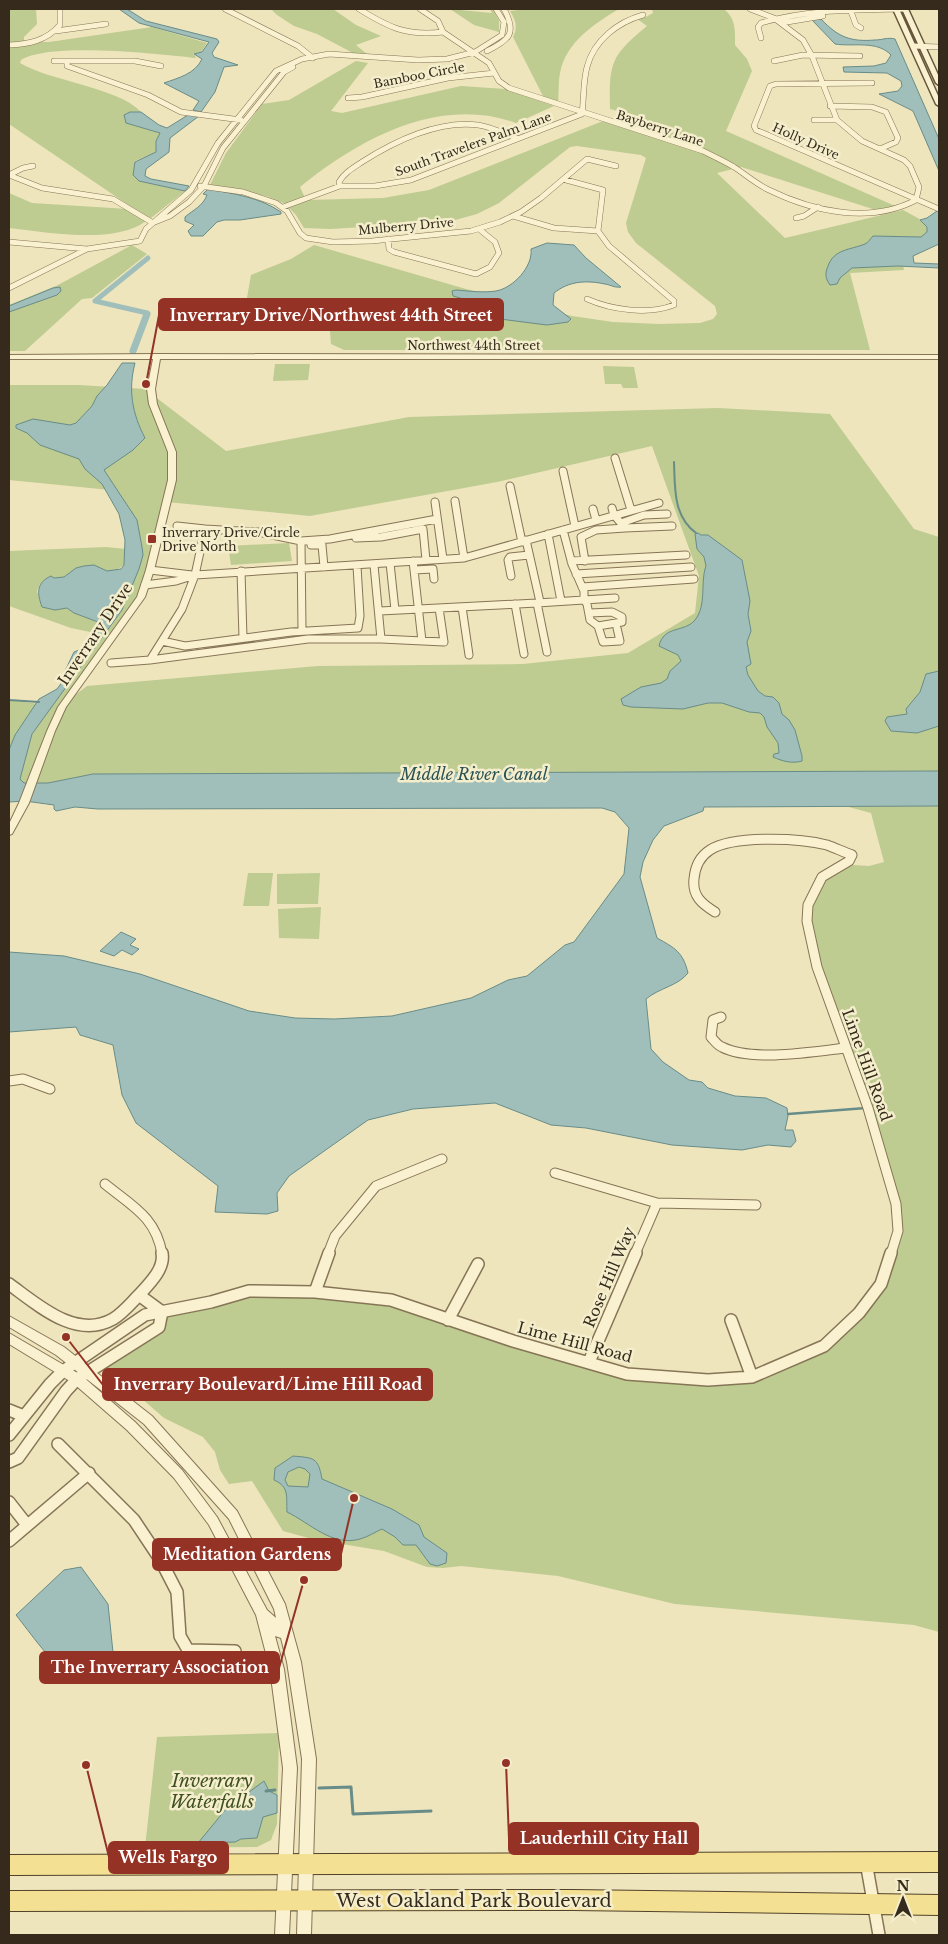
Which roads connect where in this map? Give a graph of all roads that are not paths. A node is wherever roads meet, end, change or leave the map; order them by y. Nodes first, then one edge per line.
1 (60, 9) edge
2 (225, 9) edge
3 (359, 9) edge
4 (420, 9) edge
5 (496, 9) edge
6 (504, 9) edge
7 (750, 9) edge
8 (850, 9) edge
9 (897, 11) edge
10 (906, 11) edge
11 (248, 15) dead end
12 (643, 15) dead end
13 (852, 15) junction
14 (241, 17) junction
15 (774, 18) junction
16 (781, 23) junction
17 (106, 24) dead end
18 (861, 28) dead end
19 (56, 31) junction
20 (443, 32) junction
21 (761, 38) dead end
22 (9, 45) edge
23 (913, 46) junction
24 (923, 47) junction
25 (939, 47) edge
26 (477, 53) junction
27 (812, 56) junction
28 (860, 56) dead end
29 (313, 58) junction
30 (54, 61) dead end
31 (774, 61) dead end
32 (67, 63) junction
33 (161, 66) dead end
34 (494, 73) junction
35 (822, 83) junction
36 (872, 83) dead end
37 (939, 83) edge
38 (348, 98) dead end
39 (939, 104) edge
40 (830, 106) junction
41 (582, 114) junction
42 (236, 120) junction
43 (814, 120) dead end
44 (837, 120) junction
45 (246, 121) junction
46 (518, 139) junction
47 (880, 149) junction
48 (33, 166) dead end
49 (616, 166) dead end
50 (9, 175) edge
51 (566, 180) junction
52 (65, 183) dead end
53 (195, 185) junction
54 (204, 186) junction
55 (340, 186) junction
56 (57, 191) junction
57 (916, 200) junction
58 (283, 207) junction
59 (818, 207) junction
60 (939, 209) edge
61 (513, 216) junction
62 (796, 218) dead end
63 (153, 223) junction
64 (479, 229) junction
65 (598, 231) junction
66 (388, 239) junction
67 (9, 242) edge
68 (87, 249) junction
69 (9, 288) edge
70 (587, 300) dead end
71 (157, 356) junction
72 (9, 357) edge
73 (939, 357) edge
74 (615, 458) dead end
75 (563, 471) dead end
76 (510, 486) dead end
77 (455, 501) dead end
78 (435, 502) dead end
79 (659, 503) dead end
80 (593, 509) dead end
81 (631, 510) junction
82 (613, 511) junction
83 (667, 514) dead end
84 (437, 519) junction
85 (422, 520) junction
86 (596, 520) junction
87 (623, 525) junction
88 (177, 526) dead end
89 (575, 526) junction
90 (672, 526) dead end
91 (206, 529) junction
92 (423, 529) junction
93 (563, 530) junction
94 (548, 534) junction
95 (382, 537) joint
96 (350, 540) joint
97 (524, 541) junction
98 (301, 544) junction
99 (322, 545) junction
100 (686, 555) dead end
101 (529, 556) junction
102 (464, 558) junction
103 (426, 560) junction
104 (443, 560) junction
105 (586, 560) junction
106 (413, 561) junction
107 (571, 561) junction
108 (390, 563) junction
109 (374, 565) junction
110 (357, 566) junction
111 (324, 567) junction
112 (691, 567) dead end
113 (300, 568) junction
114 (150, 570) junction
115 (414, 570) junction
116 (241, 571) junction
117 (177, 572) junction
118 (576, 574) junction
119 (195, 575) junction
120 (511, 576) dead end
121 (434, 579) dead end
122 (694, 580) dead end
123 (176, 581) junction
124 (145, 585) junction
125 (582, 587) junction
126 (615, 598) dead end
127 (584, 600) junction
128 (561, 601) junction
129 (538, 602) junction
130 (515, 604) junction
131 (462, 607) junction
132 (439, 608) junction
133 (418, 609) junction
134 (395, 610) junction
135 (380, 612) junction
136 (590, 613) junction
137 (598, 626) junction
138 (617, 628) dead end
139 (302, 630) junction
140 (243, 638) junction
141 (381, 639) junction
142 (162, 641) junction
143 (422, 641) junction
144 (547, 652) dead end
145 (524, 654) dead end
146 (469, 655) dead end
147 (150, 660) junction
148 (111, 663) dead end
149 (9, 832) edge
150 (715, 912) dead end
151 (721, 1017) dead end
152 (845, 1048) junction
153 (9, 1081) edge
154 (50, 1090) dead end
155 (442, 1159) dead end
156 (555, 1173) dead end
157 (105, 1184) dead end
158 (657, 1203) junction
159 (756, 1206) dead end
160 (478, 1264) dead end
161 (9, 1284) edge
162 (315, 1292) junction
163 (139, 1295) junction
164 (162, 1312) junction
165 (448, 1320) junction
166 (731, 1320) dead end
167 (9, 1321) edge
168 (9, 1338) edge
169 (75, 1362) junction
170 (589, 1362) junction
171 (64, 1371) junction
172 (89, 1373) junction
173 (752, 1378) junction
174 (77, 1379) junction
175 (9, 1410) edge
176 (24, 1416) junction
177 (9, 1435) edge
178 (58, 1444) dead end
179 (9, 1462) edge
180 (89, 1473) junction
181 (9, 1502) edge
182 (27, 1524) junction
183 (11, 1536) edge
184 (262, 1613) junction
185 (285, 1632) junction
186 (235, 1651) dead end
187 (866, 1862) junction
188 (939, 1862) edge
189 (286, 1864) junction
190 (307, 1864) junction
191 (9, 1865) edge
192 (284, 1901) junction
193 (306, 1901) junction
194 (9, 1902) edge
195 (874, 1904) junction
196 (939, 1905) edge
197 (282, 1935) edge
198 (304, 1935) edge
199 (879, 1935) edge

1 - 19 street
2 - 14 street
3 - 20 street
4 - 20 street, Bayberry Lane
5 - 26 street
6 - 26 street
7 - 15 street
8 - 9 street
8 - 13 street
8 - 15 street
9 - 10 street
9 - 13 street
9 - 23 main road
10 - 24 main road
11 - 14 street
12 - 41 street
13 - 16 street
13 - 18 street
14 - 29 street
15 - 16 street
15 - 21 street
16 - 27 street
17 - 19 street
19 - 22 street
20 - 26 street, Bayberry Lane
23 - 24 street
23 - 39 main road
24 - 25 street
24 - 37 main road
26 - 29 street
26 - 34 street, Bayberry Lane
27 - 28 street
27 - 31 street
27 - 35 street
29 - 42 street
29 - 45 street
30 - 32 street
32 - 33 street
32 - 42 street
34 - 38 street, Bamboo Circle
34 - 41 street, Bayberry Lane
35 - 36 street
35 - 40 street
35 - 57 street, Holly Drive
40 - 44 street
40 - 47 street
41 - 46 street, South Travelers Palm Lane
41 - 59 street, Bayberry Lane
42 - 45 street
42 - 53 street
43 - 44 street
44 - 47 street
45 - 54 street
46 - 55 street, South Travelers Palm Lane
46 - 55 street
47 - 57 street
48 - 50 street
49 - 51 street, Mulberry Drive
50 - 56 street
51 - 61 street, Mulberry Drive
51 - 65 street
52 - 56 street
53 - 54 street
53 - 63 street
54 - 58 street
54 - 63 street
55 - 58 street, South Travelers Palm Lane
56 - 63 street
57 - 59 street, Bayberry Lane
57 - 60 street, Holly Drive
58 - 66 street, Mulberry Drive
59 - 62 street
61 - 64 street, Mulberry Drive
61 - 65 street
63 - 68 street
64 - 66 street, Mulberry Drive
64 - 66 street
65 - 70 street
67 - 68 street
68 - 69 street
71 - 72 street, Northwest 44th Street
71 - 73 street, Northwest 44th Street
71 - 114 street, Inverrary Drive
74 - 81 street
75 - 89 street
76 - 97 street
77 - 102 street
78 - 84 street
79 - 81 street
80 - 86 street
81 - 82 street
82 - 86 street
82 - 87 street
83 - 87 street
84 - 85 street
84 - 104 street
85 - 92 street
85 - 98 street
86 - 89 street
87 - 90 street
87 - 105 street
88 - 91 street
89 - 93 street
91 - 98 street
91 - 119 street
92 - 95 street
92 - 103 street
93 - 94 street
93 - 107 street
94 - 97 street
94 - 128 street
95 - 96 street
96 - 99 street
97 - 101 street
97 - 102 street
98 - 99 street
98 - 113 street
99 - 111 street
100 - 105 street
101 - 120 street
101 - 129 street
102 - 104 street
103 - 104 street
103 - 106 street
105 - 107 street
106 - 108 street
106 - 115 street
107 - 118 street
108 - 109 street
108 - 134 street
109 - 110 street
109 - 135 street
110 - 111 street
110 - 139 street
111 - 113 street
112 - 118 street
113 - 116 street
113 - 139 street
114 - 117 street
114 - 124 street, Inverrary Drive
115 - 121 street
115 - 133 street
116 - 119 street
116 - 140 street
117 - 119 street
117 - 123 street
118 - 125 street
119 - 123 street
119 - 142 street
122 - 125 street
123 - 124 street
124 - 149 street, Inverrary Drive
125 - 127 street
126 - 127 street
127 - 128 street
127 - 136 street
128 - 129 street
129 - 130 street
129 - 144 street
130 - 131 street
130 - 145 street
131 - 132 street
131 - 146 street
132 - 133 street
132 - 143 street
133 - 134 street
133 - 143 street
134 - 135 street
135 - 141 street
136 - 137 street
136 - 137 street
137 - 138 street
139 - 140 street
140 - 142 street
141 - 143 street
141 - 147 street, Inverrary Drive
142 - 147 street
147 - 148 street, Inverrary Drive
150 - 152 street, Lime Hill Road
151 - 152 street
152 - 173 street, Lime Hill Road
153 - 154 street
155 - 162 street
156 - 158 street
157 - 163 street
158 - 159 street
158 - 170 street, Rose Hill Way
160 - 165 street
161 - 163 street
162 - 164 street, Lime Hill Road
162 - 165 street, Lime Hill Road
163 - 164 street
164 - 169 street, Lime Hill Road
164 - 172 street
165 - 170 street, Lime Hill Road
166 - 173 street
167 - 169 street
168 - 171 street
169 - 171 street, Lime Hill Road
169 - 172 street
170 - 173 street, Lime Hill Road
171 - 174 street
171 - 176 street, Lime Hill Road
172 - 174 street
172 - 185 street
174 - 179 street
174 - 184 street
175 - 176 street
176 - 177 street, Lime Hill Road
178 - 180 street
180 - 182 street
180 - 186 street
181 - 182 street
182 - 183 street
184 - 185 street
184 - 189 street
185 - 190 street
187 - 188 main road
187 - 190 main road
187 - 195 street
189 - 190 main road
189 - 191 main road
189 - 192 street
190 - 193 street
192 - 193 main road, West Oakland Park Boulevard
192 - 194 main road, West Oakland Park Boulevard
192 - 197 street
193 - 195 main road, West Oakland Park Boulevard
193 - 198 street
195 - 196 main road, West Oakland Park Boulevard
195 - 199 street

